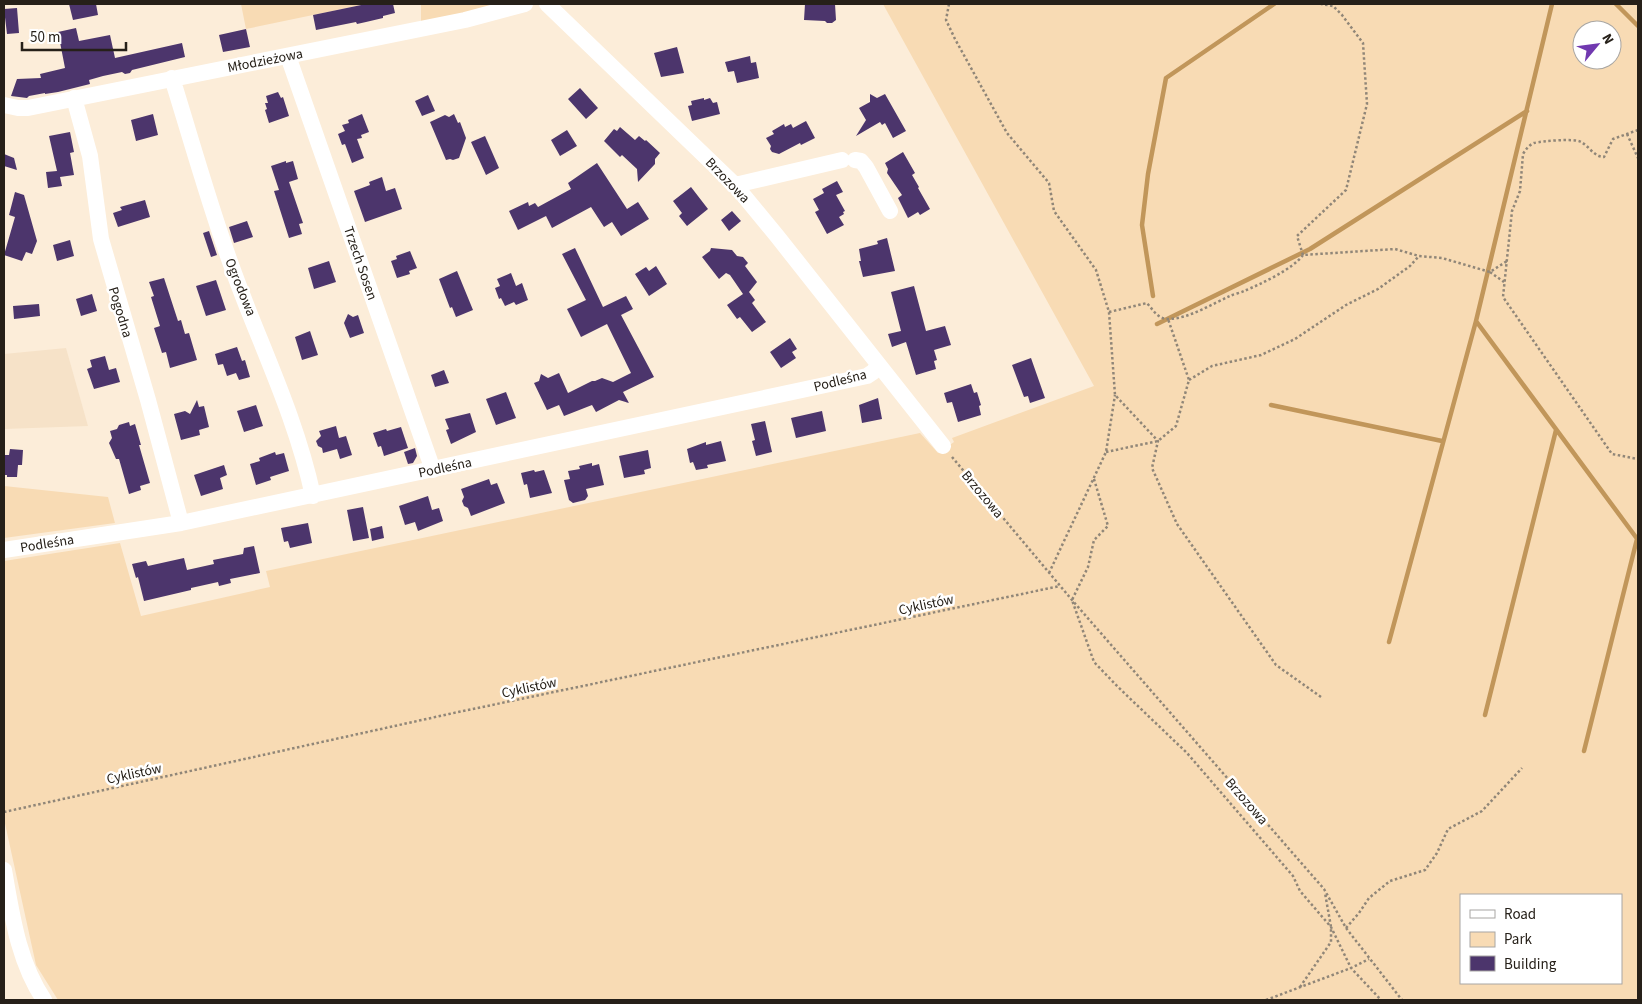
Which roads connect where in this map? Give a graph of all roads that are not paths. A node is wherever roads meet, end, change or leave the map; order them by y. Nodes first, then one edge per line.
1 (525, 4) edge
2 (547, 4) edge
3 (288, 56) junction
4 (172, 78) junction
5 (74, 98) junction
6 (4, 106) edge
7 (735, 185) junction
8 (890, 211) dead end
9 (879, 365) junction
10 (943, 446) road end
11 (433, 470) junction
12 (313, 496) junction
13 (181, 523) junction
14 (4, 550) edge
15 (4, 870) edge
16 (44, 1000) edge

1 - 3 street, Młodzieżowa
2 - 7 street, Brzozowa
3 - 4 street, Młodzieżowa
3 - 11 street, Trzech Sosen
4 - 5 street, Młodzieżowa
4 - 12 street, Ogrodowa
5 - 6 street, Młodzieżowa
5 - 13 street, Pogodna
7 - 8 street
7 - 9 street, Brzozowa
9 - 10 street, Brzozowa
9 - 11 street, Podleśna
11 - 12 street, Podleśna
12 - 13 street, Podleśna
13 - 14 street, Podleśna
15 - 16 street

